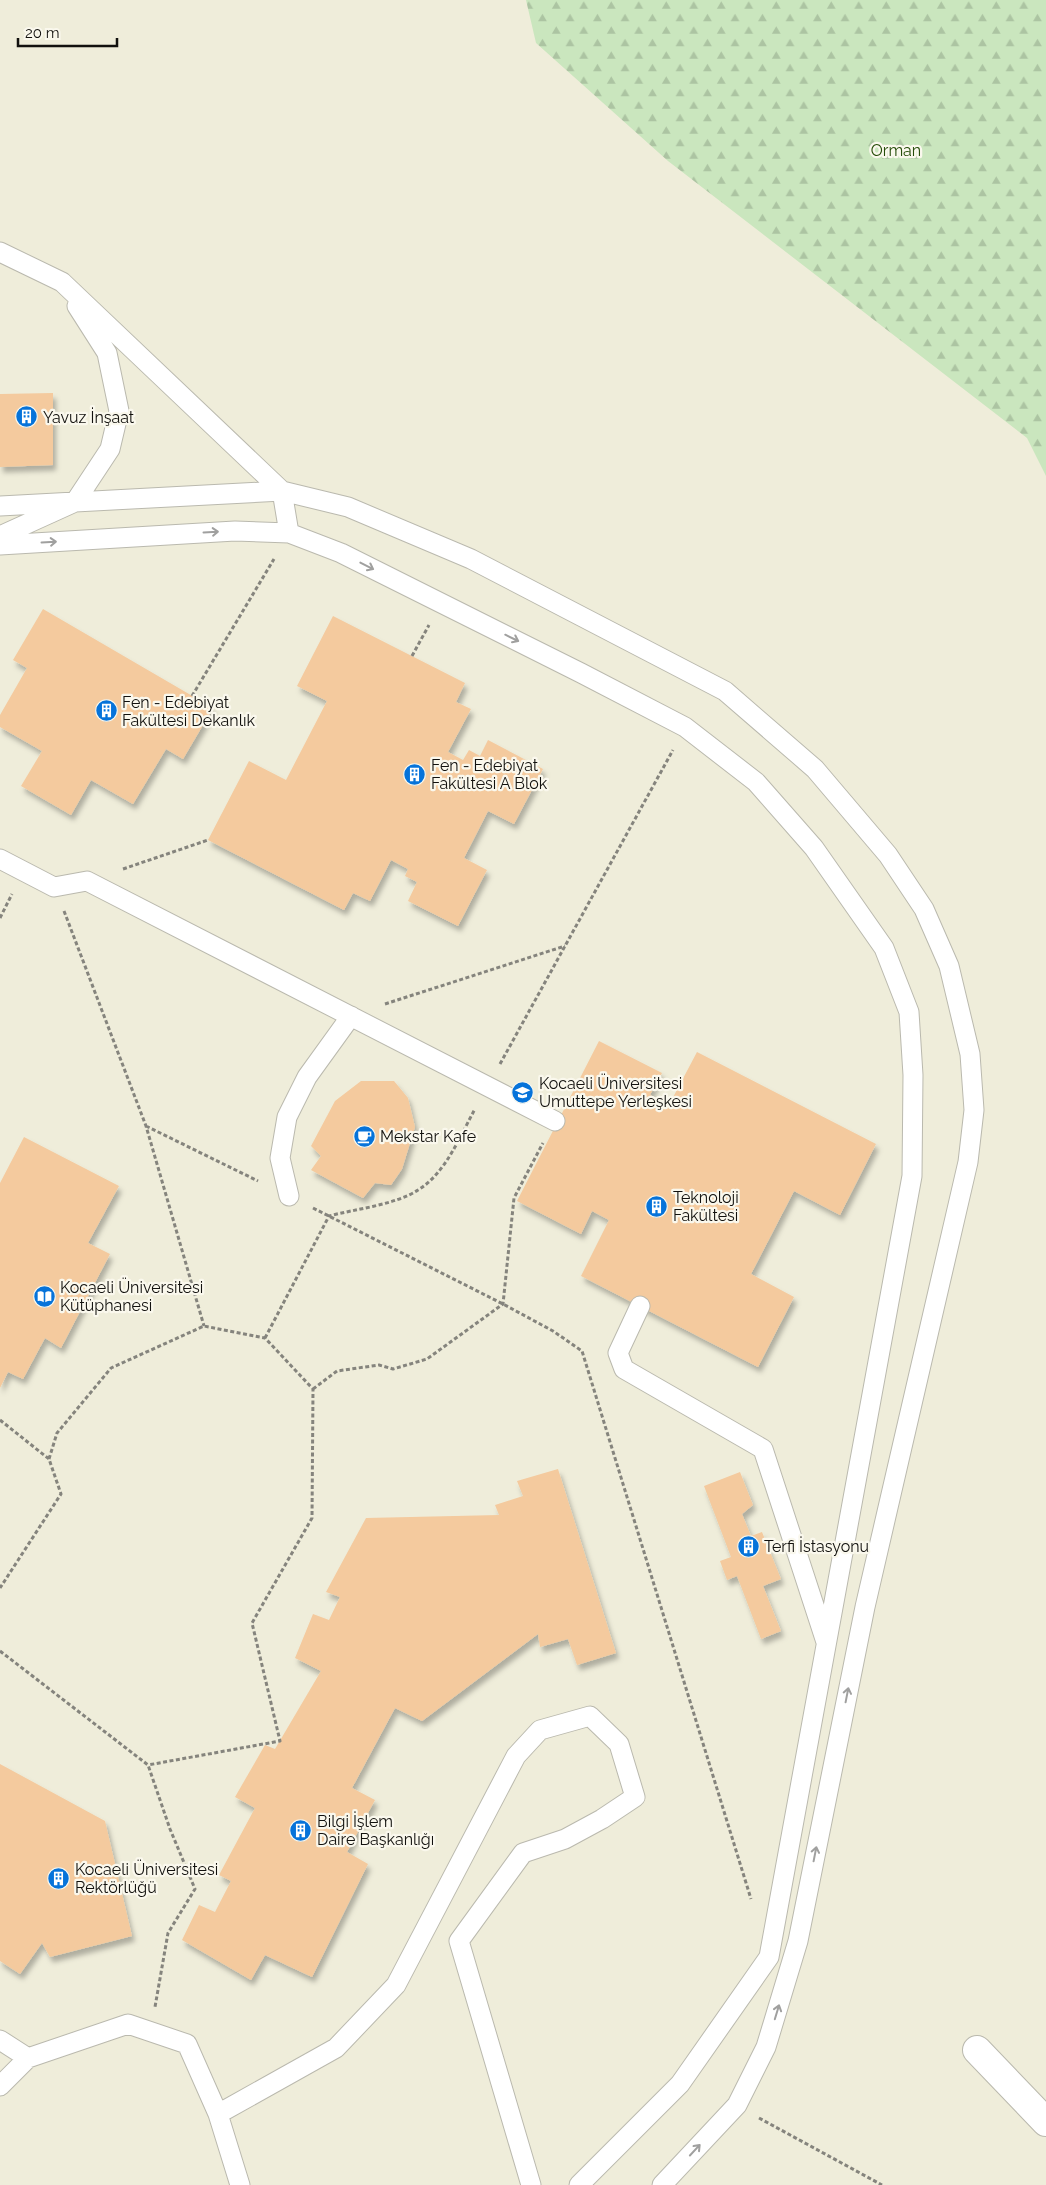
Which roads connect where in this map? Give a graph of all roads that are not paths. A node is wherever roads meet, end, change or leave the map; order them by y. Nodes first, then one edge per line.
1 (0, 252) edge
2 (62, 282) junction
3 (282, 491) junction
4 (75, 502) junction
5 (0, 506) edge
6 (290, 533) junction
7 (0, 536) edge
8 (0, 545) edge
9 (0, 859) edge
10 (351, 1016) junction
11 (555, 1121) road end
12 (289, 1196) road end
13 (640, 1306) dead end
14 (826, 1644) junction
15 (0, 2040) edge
16 (977, 2050) dead end
17 (28, 2058) junction
18 (0, 2086) edge
19 (218, 2114) junction
20 (1046, 2122) edge
21 (240, 2185) edge
22 (531, 2185) edge
23 (579, 2185) edge
24 (662, 2185) edge

1 - 2 lane
2 - 3 lane
2 - 4 lane
3 - 4 lane
3 - 6 lane
24 -> 3 lane
4 - 5 lane
4 - 7 lane
8 -> 6 lane
6 -> 14 lane
9 - 10 lane
10 - 11 lane
10 - 12 lane
13 - 14 lane
14 - 23 lane
15 - 17 lane
16 - 20 street
17 - 18 lane
17 - 19 lane
19 - 21 lane
19 - 22 lane

